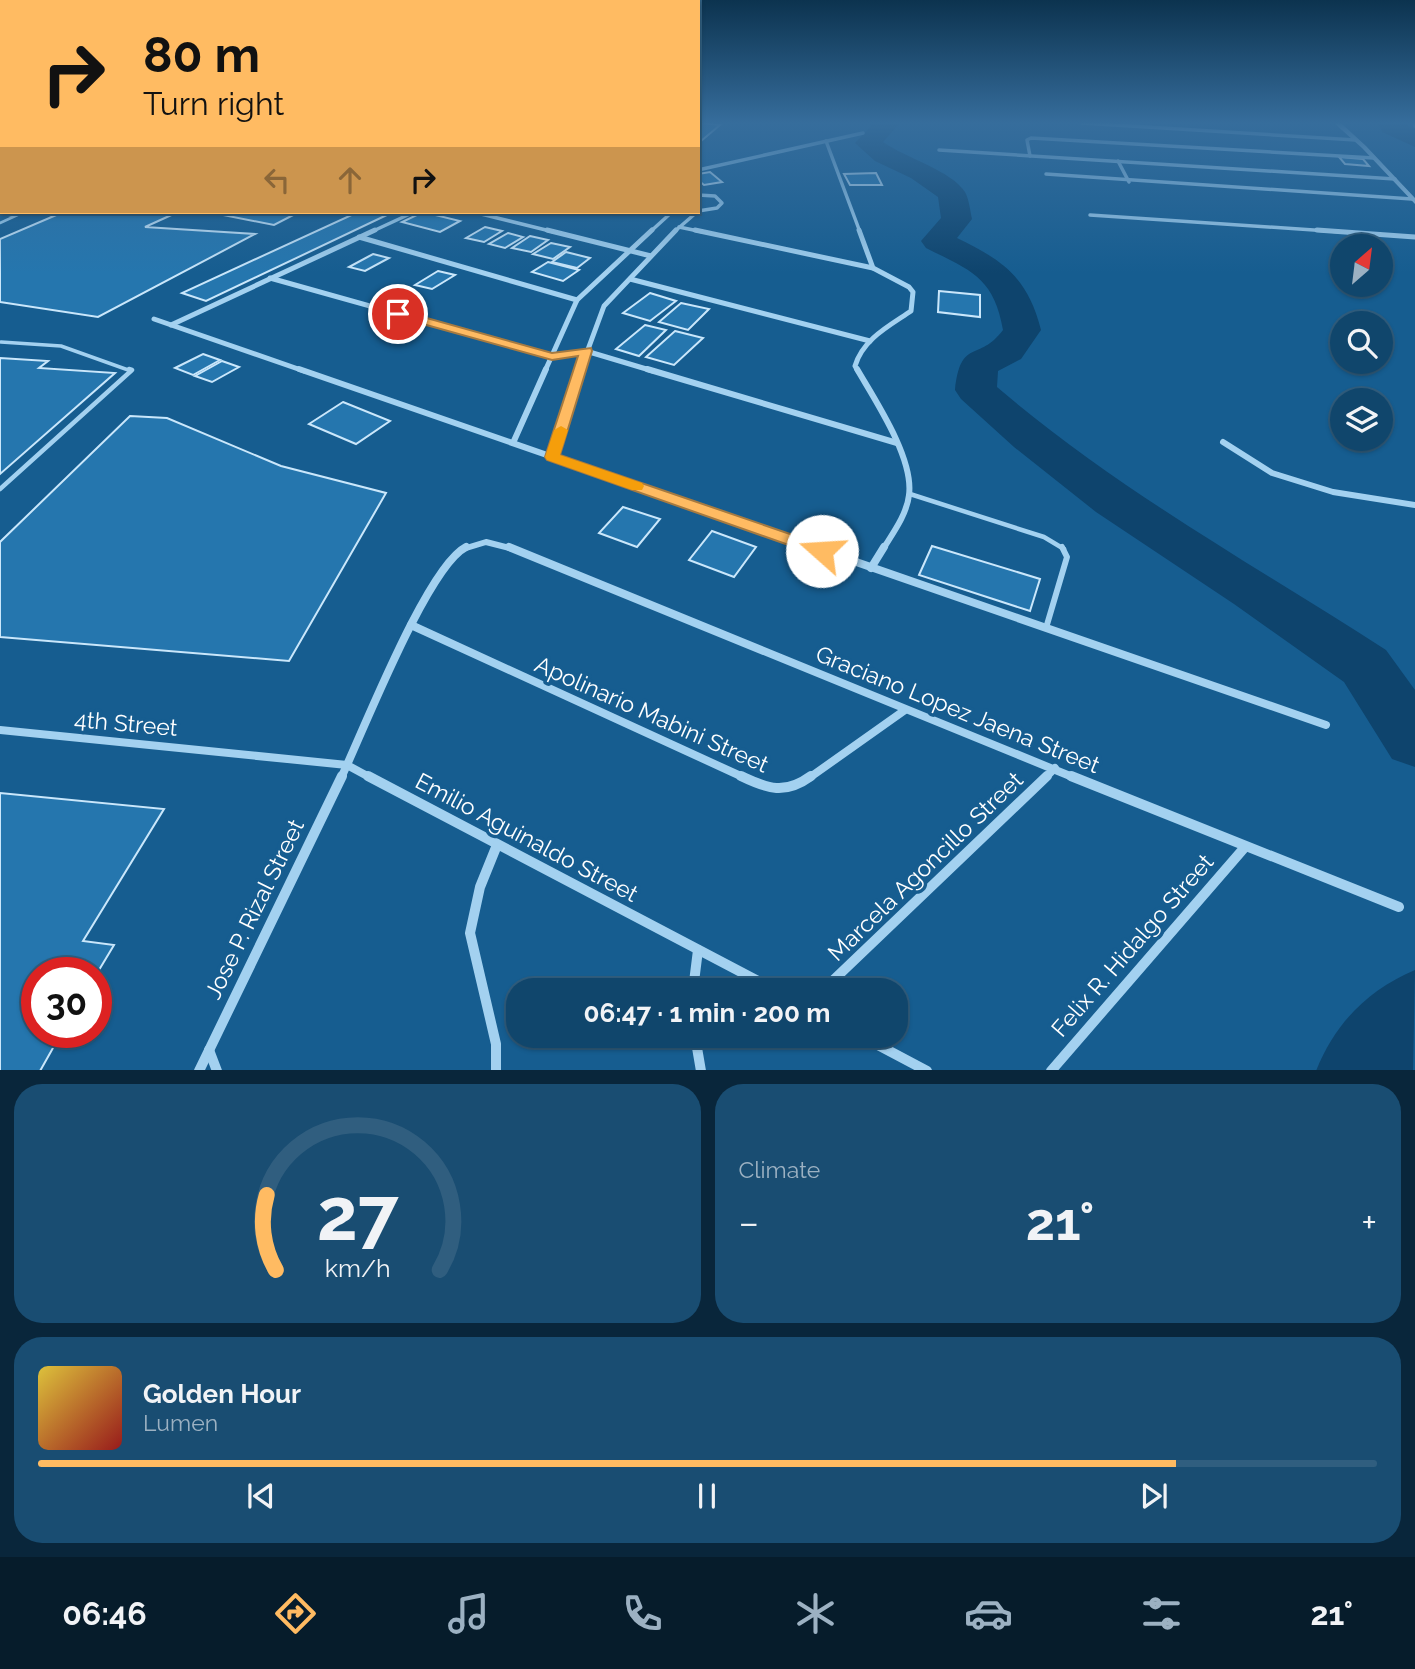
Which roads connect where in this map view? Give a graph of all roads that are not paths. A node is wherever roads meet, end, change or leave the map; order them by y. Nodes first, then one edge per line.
1 (838, 173) edge
2 (1124, 173) edge
3 (1302, 173) edge
4 (1389, 173) edge
5 (1046, 174) dead end
6 (1395, 179) junction
7 (1129, 182) junction
8 (700, 195) edge
9 (1414, 200) edge
10 (700, 211) edge
11 (5, 214) edge
12 (19, 214) edge
13 (409, 214) edge
14 (481, 214) edge
15 (670, 214) edge
16 (694, 214) edge
17 (1090, 215) dead end
18 (14, 216) junction
19 (0, 223) edge
20 (679, 227) junction
21 (358, 236) junction
22 (1415, 237) edge
23 (629, 251) junction
24 (651, 256) junction
25 (873, 268) junction
26 (270, 278) junction
27 (630, 279) junction
28 (577, 300) junction
29 (154, 319) dead end
30 (171, 325) junction
31 (870, 341) junction
32 (1, 342) edge
33 (586, 351) junction
34 (552, 357) junction
35 (1223, 442) dead end
36 (513, 443) junction
37 (897, 443) junction
38 (552, 457) junction
39 (0, 489) edge
40 (910, 494) junction
41 (1415, 505) edge
42 (503, 545) joint
43 (872, 568) junction
44 (411, 625) junction
45 (1046, 628) junction
46 (905, 710) junction
47 (1326, 725) dead end
48 (0, 730) edge
49 (249, 754) joint
50 (347, 765) junction
51 (1055, 768) junction
52 (497, 845) junction
53 (1245, 847) junction
54 (1399, 907) dead end
55 (698, 950) junction
56 (694, 978) edge
57 (752, 978) edge
58 (836, 978) edge
59 (697, 1048) edge
60 (884, 1048) edge
61 (209, 1051) junction
62 (199, 1070) edge
63 (217, 1070) edge
64 (496, 1070) edge
65 (701, 1070) edge
66 (927, 1070) edge
67 (1051, 1070) edge

1 - 25 street
2 - 7 street
3 - 6 street
4 - 6 street
5 - 7 street
6 - 9 street
7 - 9 street
8 - 10 street
11 - 18 lane
12 - 18 lane
13 - 21 street
14 - 23 street
15 - 23 street
16 - 20 street
17 - 22 street
18 - 19 lane
20 - 24 street
20 - 25 street
21 - 26 street
21 - 28 street
23 - 24 street
23 - 28 street
24 - 27 street
25 - 31 street
26 - 30 street
26 - 34 street
27 - 31 street
27 - 33 street
28 - 34 street
29 - 30 street
30 - 36 street
31 - 37 street
32 - 39 lane
33 - 34 street
33 - 37 street
33 - 38 street
34 - 36 street
35 - 41 street
36 - 38 street
37 - 40 street
38 - 43 street
40 - 43 street
40 - 45 lane
42 - 44 street, Jose P. Rizal Street
42 - 46 street, Graciano Lopez Jaena Street
43 - 45 street
44 - 46 street, Apolinario Mabini Street
44 - 50 street, Jose P. Rizal Street
45 - 47 street
46 - 51 street, Graciano Lopez Jaena Street
48 - 49 street, 4th Street
49 - 50 street, Emilio Aguinaldo Street
50 - 52 street, Emilio Aguinaldo Street
50 - 61 street, Jose P. Rizal Street
51 - 53 street, Graciano Lopez Jaena Street
51 - 58 street, Marcela Agoncillo Street
52 - 55 street, Emilio Aguinaldo Street
52 - 64 street
53 - 54 street, Graciano Lopez Jaena Street
53 - 67 street, Felix R. Hidalgo Street
55 - 56 street
55 - 57 street, Emilio Aguinaldo Street
59 - 65 street
60 - 66 street
61 - 62 street, Jose P. Rizal Street
61 - 63 street

